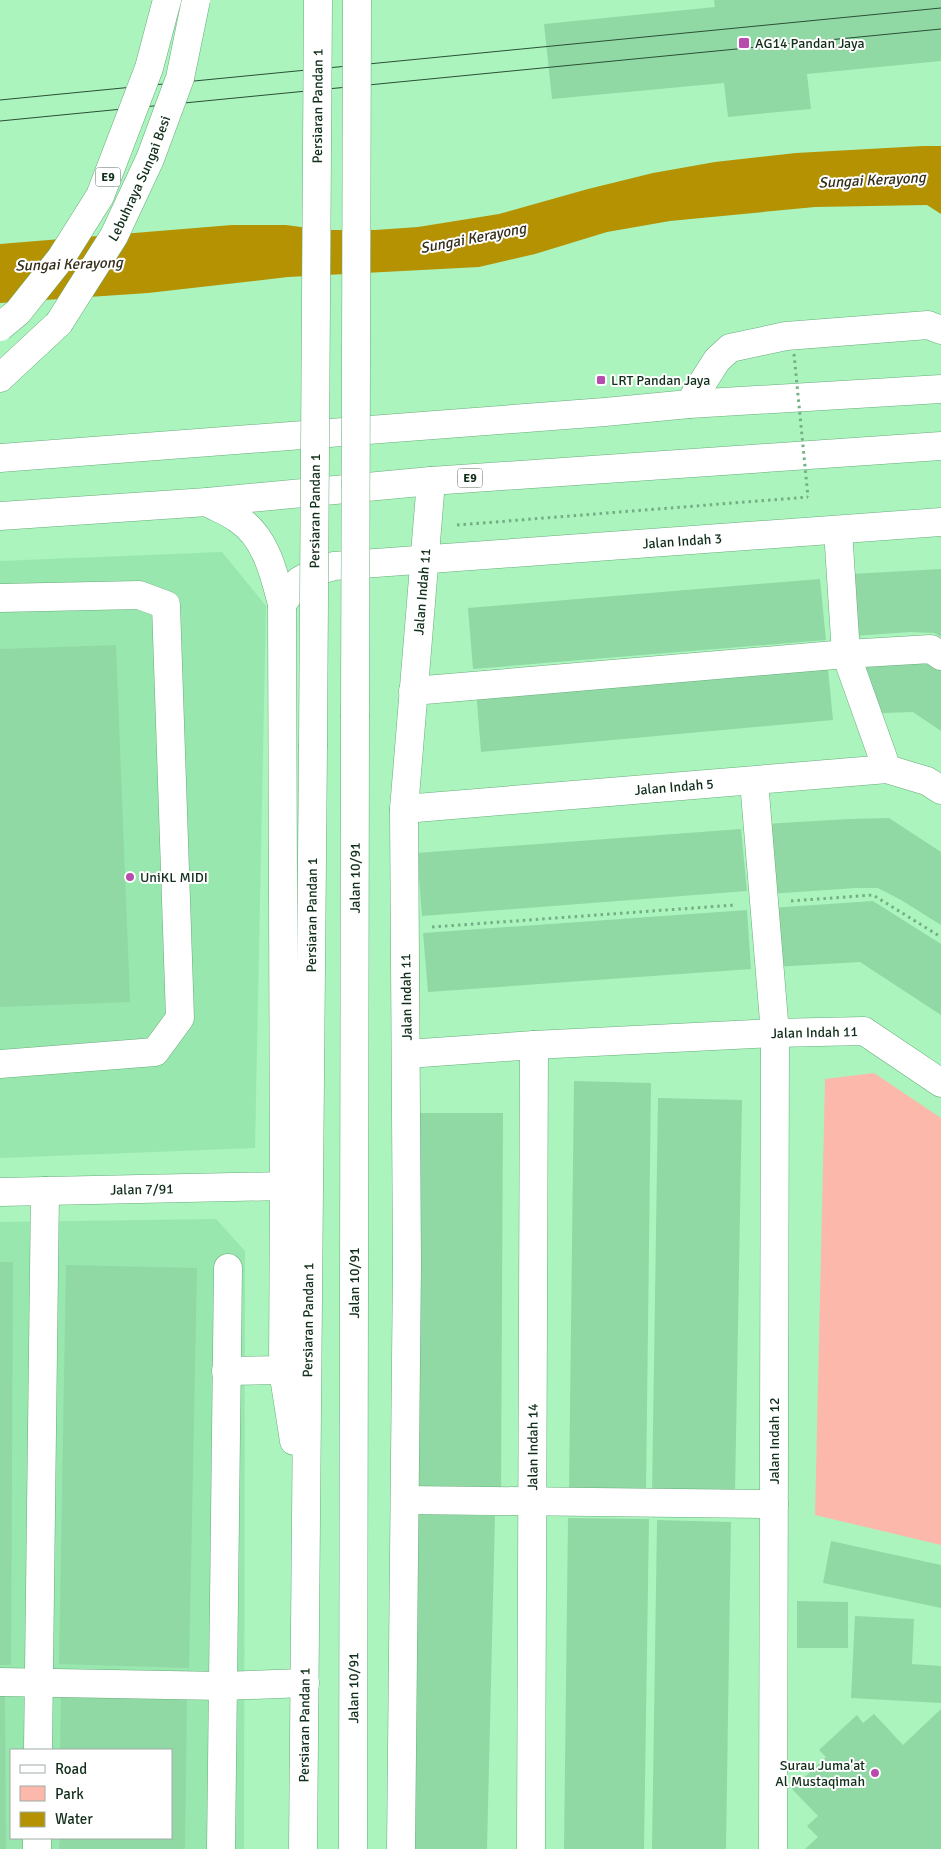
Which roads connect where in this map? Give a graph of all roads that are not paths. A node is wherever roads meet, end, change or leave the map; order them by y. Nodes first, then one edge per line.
1 (167, 0) edge
2 (196, 0) edge
3 (318, 0) edge
4 (357, 0) edge
5 (0, 327) edge
6 (941, 330) edge
7 (0, 378) edge
8 (941, 390) edge
9 (688, 404) junction
10 (941, 446) edge
11 (0, 458) edge
12 (431, 481) junction
13 (207, 502) junction
14 (0, 516) edge
15 (941, 522) edge
16 (838, 530) junction
17 (425, 559) junction
18 (0, 598) edge
19 (282, 604) junction
20 (846, 654) junction
21 (941, 656) edge
22 (413, 691) junction
23 (888, 769) junction
24 (754, 780) junction
25 (941, 790) edge
26 (404, 809) junction
27 (775, 1033) junction
28 (534, 1045) junction
29 (407, 1054) junction
30 (0, 1064) edge
31 (941, 1083) edge
32 (284, 1186) junction
33 (45, 1191) junction
34 (0, 1192) edge
35 (228, 1268) dead end
36 (283, 1370) junction
37 (226, 1371) junction
38 (406, 1500) junction
39 (532, 1502) junction
40 (774, 1504) junction
41 (307, 1516) junction
42 (0, 1682) edge
43 (39, 1683) junction
44 (305, 1683) junction
45 (223, 1686) junction
46 (38, 1749) edge
47 (304, 1840) edge
48 (221, 1849) edge
49 (353, 1849) edge
50 (401, 1849) edge
51 (531, 1849) edge
52 (773, 1849) edge

1 - 5 main road, Lebuhraya Sungai Besi / E9, bridge
2 - 7 main road, Lebuhraya Sungai Besi / E9, bridge
3 - 41 main road, Persiaran Pandan 1, bridge
4 - 49 main road, Jalan 10/91, bridge
6 - 9 main road
8 - 9 main road
9 - 11 main road
10 - 12 main road, E9
12 - 13 main road, E9
12 - 17 main road, Jalan Indah 11
13 - 14 main road, E9
13 - 19 main road
15 - 16 main road, Jalan Indah 3
16 - 17 main road, Jalan Indah 3
16 - 20 main road
17 - 19 main road, Jalan Indah 3
17 - 22 main road, Jalan Indah 11
18 - 30 main road
19 - 32 main road
20 - 21 main road
20 - 22 main road
20 - 23 main road
22 - 26 main road, Jalan Indah 11
23 - 24 main road, Jalan Indah 5
23 - 25 main road, Jalan Indah 5
24 - 26 main road, Jalan Indah 5
24 - 27 main road, Jalan Indah 12
26 - 29 main road, Jalan Indah 11
27 - 28 main road, Jalan Indah 11
27 - 31 main road, Jalan Indah 11
27 - 40 main road, Jalan Indah 12
28 - 29 main road, Jalan Indah 11
28 - 39 main road, Jalan Indah 14
29 - 38 main road
32 - 33 main road, Jalan 7/91
32 - 36 main road
33 - 34 main road, Jalan 7/91
33 - 43 main road
35 - 37 main road
36 - 37 main road
36 - 41 main road
37 - 45 main road
38 - 39 main road
38 - 50 main road
39 - 40 main road
39 - 51 main road, Jalan Indah 14
40 - 52 main road, Jalan Indah 12
41 - 44 main road, Persiaran Pandan 1
42 - 43 main road
43 - 45 main road
43 - 46 main road
44 - 45 main road
44 - 47 main road, Persiaran Pandan 1
45 - 48 main road

